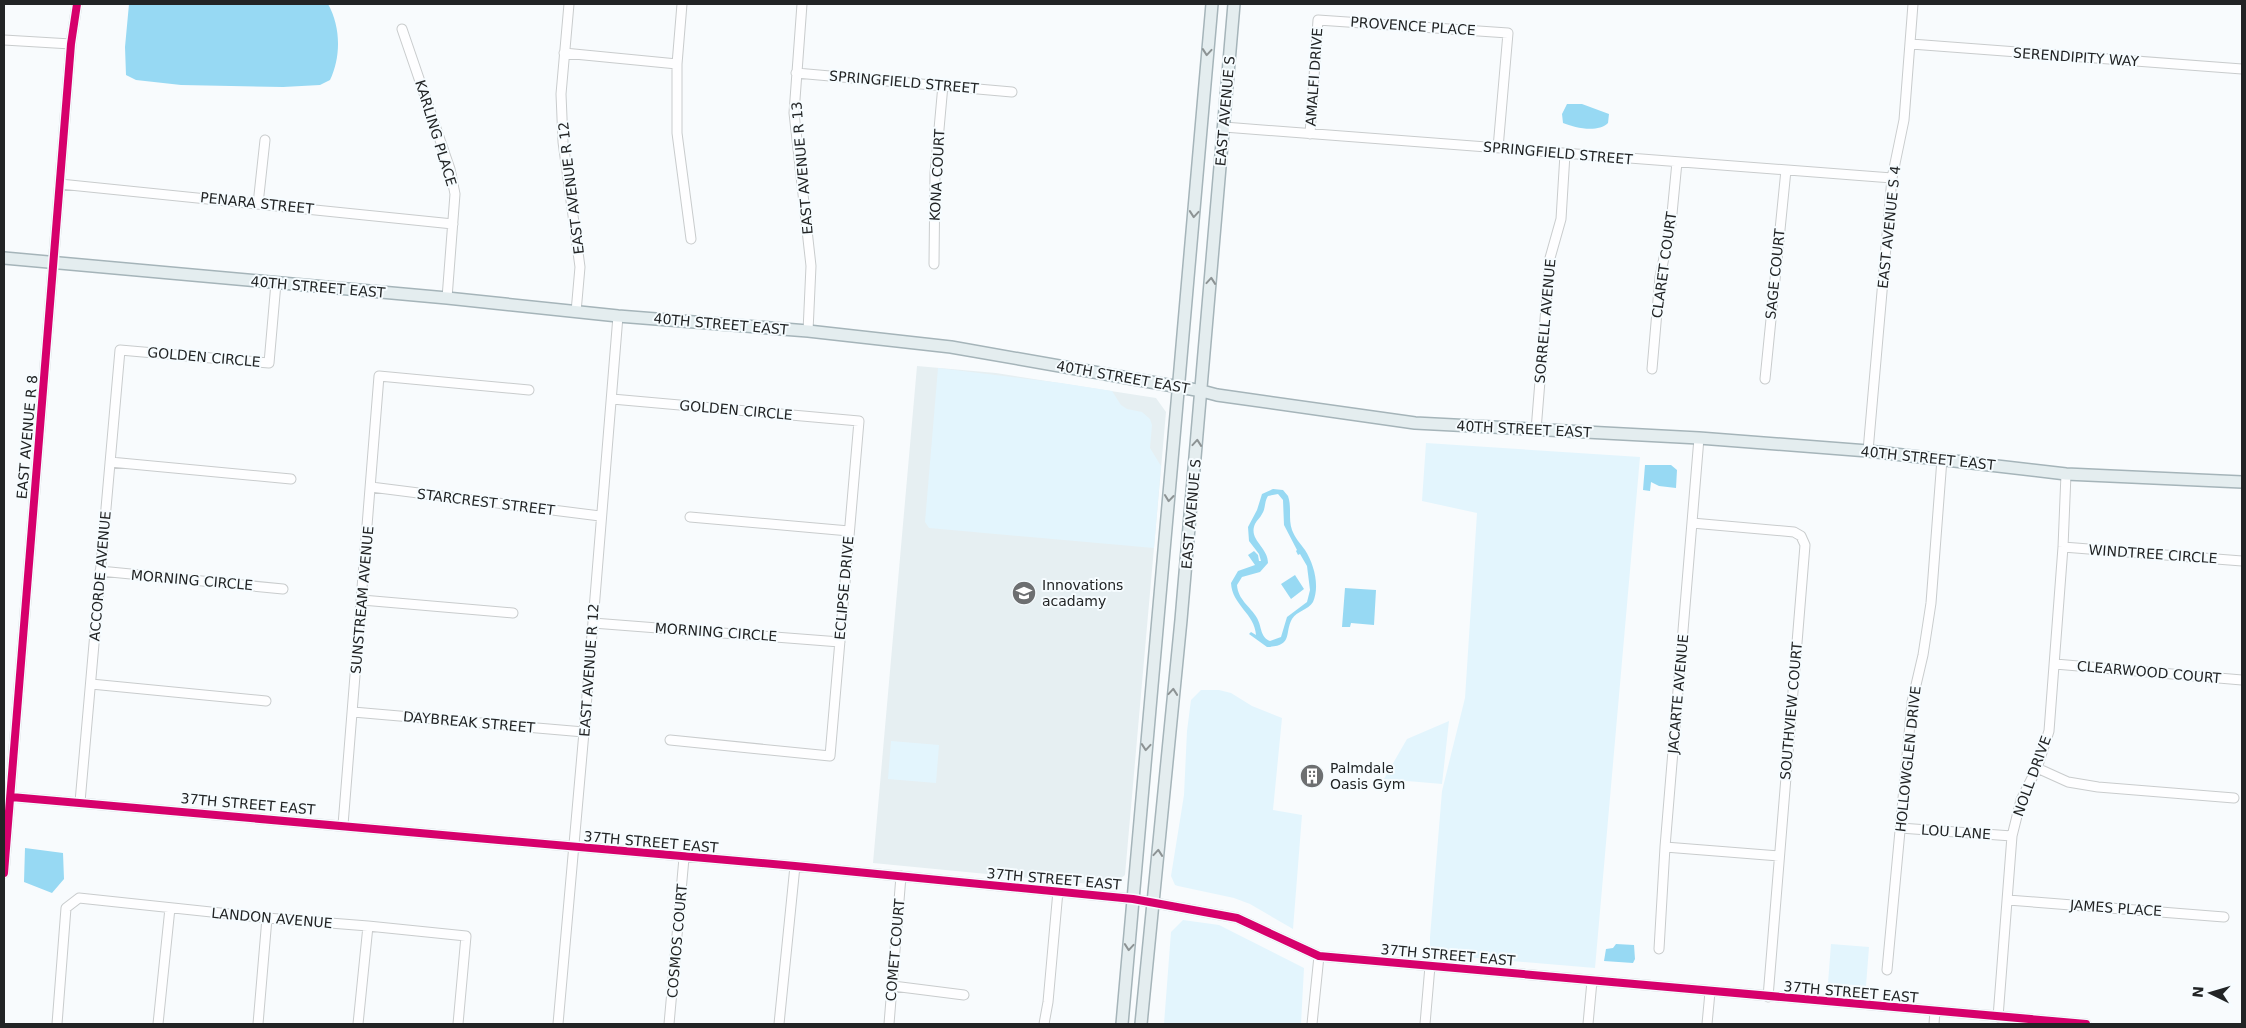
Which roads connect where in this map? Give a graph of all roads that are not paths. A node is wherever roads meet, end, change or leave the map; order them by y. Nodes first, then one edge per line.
1 (77, 4) edge
2 (569, 4) edge
3 (682, 4) edge
4 (802, 4) edge
5 (1212, 4) edge
6 (1234, 4) edge
7 (1913, 4) edge
8 (1318, 20) joint
9 (402, 30) dead end
10 (4, 40) edge
11 (71, 44) junction
12 (1911, 44) junction
13 (564, 53) junction
14 (677, 64) junction
15 (2242, 69) edge
16 (796, 73) junction
17 (943, 85) junction
18 (1012, 92) dead end
19 (1224, 127) junction
20 (1310, 134) junction
21 (264, 140) dead end
22 (1498, 148) junction
23 (1565, 154) junction
24 (1677, 162) junction
25 (1786, 170) junction
26 (1892, 178) junction
27 (60, 184) junction
28 (258, 204) junction
29 (453, 224) junction
30 (691, 239) dead end
31 (4, 258) edge
32 (54, 262) junction
33 (934, 264) dead end
34 (276, 283) junction
35 (446, 298) junction
36 (576, 312) junction
37 (618, 316) junction
38 (808, 331) junction
39 (120, 350) joint
40 (1652, 368) dead end
41 (1765, 379) dead end
42 (1179, 387) junction
43 (529, 390) dead end
44 (1202, 391) junction
45 (612, 399) junction
46 (860, 421) joint
47 (1536, 430) junction
48 (1699, 438) junction
49 (1868, 451) junction
50 (1942, 459) junction
51 (110, 462) junction
52 (2066, 474) junction
53 (292, 478) dead end
54 (2242, 482) edge
55 (371, 487) junction
56 (600, 516) junction
57 (690, 517) dead end
58 (1692, 523) junction
59 (849, 530) junction
60 (2063, 548) junction
61 (2242, 561) edge
62 (100, 571) junction
63 (283, 589) dead end
64 (362, 600) junction
65 (513, 613) dead end
66 (593, 623) junction
67 (840, 642) junction
68 (2055, 664) junction
69 (2242, 680) edge
70 (91, 684) junction
71 (266, 701) dead end
72 (353, 712) junction
73 (584, 732) junction
74 (670, 740) dead end
75 (2037, 768) junction
76 (11, 797) junction
77 (2234, 798) dead end
78 (80, 802) junction
79 (343, 825) junction
80 (1900, 828) junction
81 (2012, 836) junction
82 (574, 847) junction
83 (1665, 847) junction
84 (1779, 856) junction
85 (684, 858) junction
86 (795, 866) junction
87 (4, 873) edge
88 (901, 876) junction
89 (1058, 892) junction
90 (1134, 899) junction
91 (2008, 900) junction
92 (1153, 902) junction
93 (170, 908) junction
94 (2224, 917) dead end
95 (267, 918) junction
96 (368, 926) junction
97 (1658, 950) dead end
98 (1319, 956) junction
99 (1430, 966) junction
100 (1887, 970) dead end
101 (1592, 981) junction
102 (892, 986) junction
103 (1710, 992) junction
104 (964, 995) dead end
105 (1768, 997) junction
106 (1935, 1012) junction
107 (1998, 1017) junction
108 (57, 1024) edge
109 (158, 1024) edge
110 (258, 1024) edge
111 (358, 1024) edge
112 (458, 1024) edge
113 (558, 1024) edge
114 (669, 1024) edge
115 (779, 1024) edge
116 (889, 1024) edge
117 (1044, 1024) edge
118 (1122, 1024) edge
119 (1141, 1024) edge
120 (1312, 1024) edge
121 (1425, 1024) edge
122 (1588, 1024) edge
123 (1707, 1024) edge
124 (1934, 1024) edge
125 (2086, 1024) edge

1 - 11 street, EAST AVENUE R 8
2 - 13 street, EAST AVENUE R 12
3 - 14 street
4 - 16 street, EAST AVENUE R 13
5 -> 42 main road, EAST AVENUE S
6 - 19 main road, EAST AVENUE S
7 - 12 street, EAST AVENUE S 4
8 - 20 street, AMALFI DRIVE
8 - 22 street, PROVENCE PLACE
9 - 29 street, KARLING PLACE
10 - 11 street
11 - 27 street, EAST AVENUE R 8
12 - 15 street, SERENDIPITY WAY
12 - 26 street, EAST AVENUE S 4
13 - 14 street
13 - 36 street, EAST AVENUE R 12
14 - 30 street
16 - 17 street, SPRINGFIELD STREET
16 - 38 street, EAST AVENUE R 13
17 - 18 street, SPRINGFIELD STREET
17 - 33 street, KONA COURT
19 - 20 street, SPRINGFIELD STREET
44 -> 19 main road, EAST AVENUE S
20 - 22 street, SPRINGFIELD STREET
21 - 28 street
22 - 23 street, SPRINGFIELD STREET
23 - 24 street, SPRINGFIELD STREET
23 - 47 street, SORRELL AVENUE
24 - 25 street, SPRINGFIELD STREET
24 - 40 street, CLARET COURT
25 - 26 street, SPRINGFIELD STREET
25 - 41 street, SAGE COURT
26 - 49 street, EAST AVENUE S 4
27 - 28 street, PENARA STREET
27 - 32 street, EAST AVENUE R 8
28 - 29 street, PENARA STREET
29 - 35 street, KARLING PLACE
31 - 32 main road, 40TH STREET EAST
32 - 34 main road, 40TH STREET EAST
32 - 76 street, EAST AVENUE R 8
34 - 35 main road, 40TH STREET EAST
34 - 39 street, GOLDEN CIRCLE
35 - 36 main road, 40TH STREET EAST
36 - 37 main road, 40TH STREET EAST
37 - 38 main road, 40TH STREET EAST
37 - 45 street, EAST AVENUE R 12
38 - 42 main road, 40TH STREET EAST
39 - 51 street, ACCORDE AVENUE
42 - 44 main road, 40TH STREET EAST
42 -> 90 main road, EAST AVENUE S
43 - 55 street, SUNSTREAM AVENUE
44 - 47 main road, 40TH STREET EAST
92 -> 44 main road, EAST AVENUE S
45 - 46 street, GOLDEN CIRCLE
45 - 56 street, EAST AVENUE R 12
46 - 59 street, ECLIPSE DRIVE
47 - 48 main road, 40TH STREET EAST
48 - 49 main road, 40TH STREET EAST
48 - 58 street, JACARTE AVENUE
49 - 50 main road, 40TH STREET EAST
50 - 52 main road, 40TH STREET EAST
50 - 80 street, HOLLOWGLEN DRIVE
51 - 53 street
51 - 62 street, ACCORDE AVENUE
52 - 54 main road, 40TH STREET EAST
52 - 60 street, NOLL DRIVE
55 - 56 street, STARCREST STREET
55 - 64 street, SUNSTREAM AVENUE
56 - 66 street, EAST AVENUE R 12
57 - 59 street
58 - 83 street, JACARTE AVENUE
58 - 84 street, SOUTHVIEW COURT
59 - 67 street, ECLIPSE DRIVE
60 - 61 street, WINDTREE CIRCLE
60 - 68 street, NOLL DRIVE
62 - 63 street, MORNING CIRCLE
62 - 70 street, ACCORDE AVENUE
64 - 65 street
64 - 72 street, SUNSTREAM AVENUE
66 - 67 street, MORNING CIRCLE
66 - 73 street, EAST AVENUE R 12
67 - 74 street, ECLIPSE DRIVE
68 - 69 street, CLEARWOOD COURT
68 - 75 street, NOLL DRIVE
70 - 71 street
70 - 78 street, ACCORDE AVENUE
72 - 73 street, DAYBREAK STREET
72 - 79 street, SUNSTREAM AVENUE
73 - 82 street, EAST AVENUE R 12
75 - 77 street
75 - 81 street, NOLL DRIVE
76 - 78 street, 37TH STREET EAST
76 - 87 street, EAST AVENUE R 8
78 - 79 street, 37TH STREET EAST
79 - 82 street, 37TH STREET EAST
80 - 81 street, LOU LANE
80 - 100 street, HOLLOWGLEN DRIVE
81 - 91 street, NOLL DRIVE
82 - 85 street, 37TH STREET EAST
82 - 113 street, EAST AVENUE R 12
83 - 84 street
83 - 97 street, JACARTE AVENUE
84 - 105 street, SOUTHVIEW COURT
85 - 86 street, 37TH STREET EAST
85 - 114 street, COSMOS COURT
86 - 88 street, 37TH STREET EAST
86 - 115 street
88 - 89 street, 37TH STREET EAST
88 - 102 street, COMET COURT
89 - 90 street, 37TH STREET EAST
89 - 117 street
90 - 92 street, 37TH STREET EAST
90 -> 118 main road, EAST AVENUE S
91 - 94 street, JAMES PLACE
91 - 107 street, NOLL DRIVE
92 - 98 street, 37TH STREET EAST
92 - 119 main road, EAST AVENUE S
93 - 95 street, LANDON AVENUE
93 - 108 street, LANDON AVENUE
93 - 109 street
95 - 96 street, LANDON AVENUE
95 - 110 street
96 - 111 street
96 - 112 street, LANDON AVENUE
98 - 99 street, 37TH STREET EAST
98 - 120 street
99 - 101 street, 37TH STREET EAST
99 - 121 street
101 - 103 street, 37TH STREET EAST
101 - 122 street
102 - 104 street
102 - 116 street, COMET COURT
103 - 105 street, 37TH STREET EAST
103 - 123 street
105 - 106 street, 37TH STREET EAST
106 - 107 street, 37TH STREET EAST
106 - 124 street
107 - 125 street, 37TH STREET EAST

